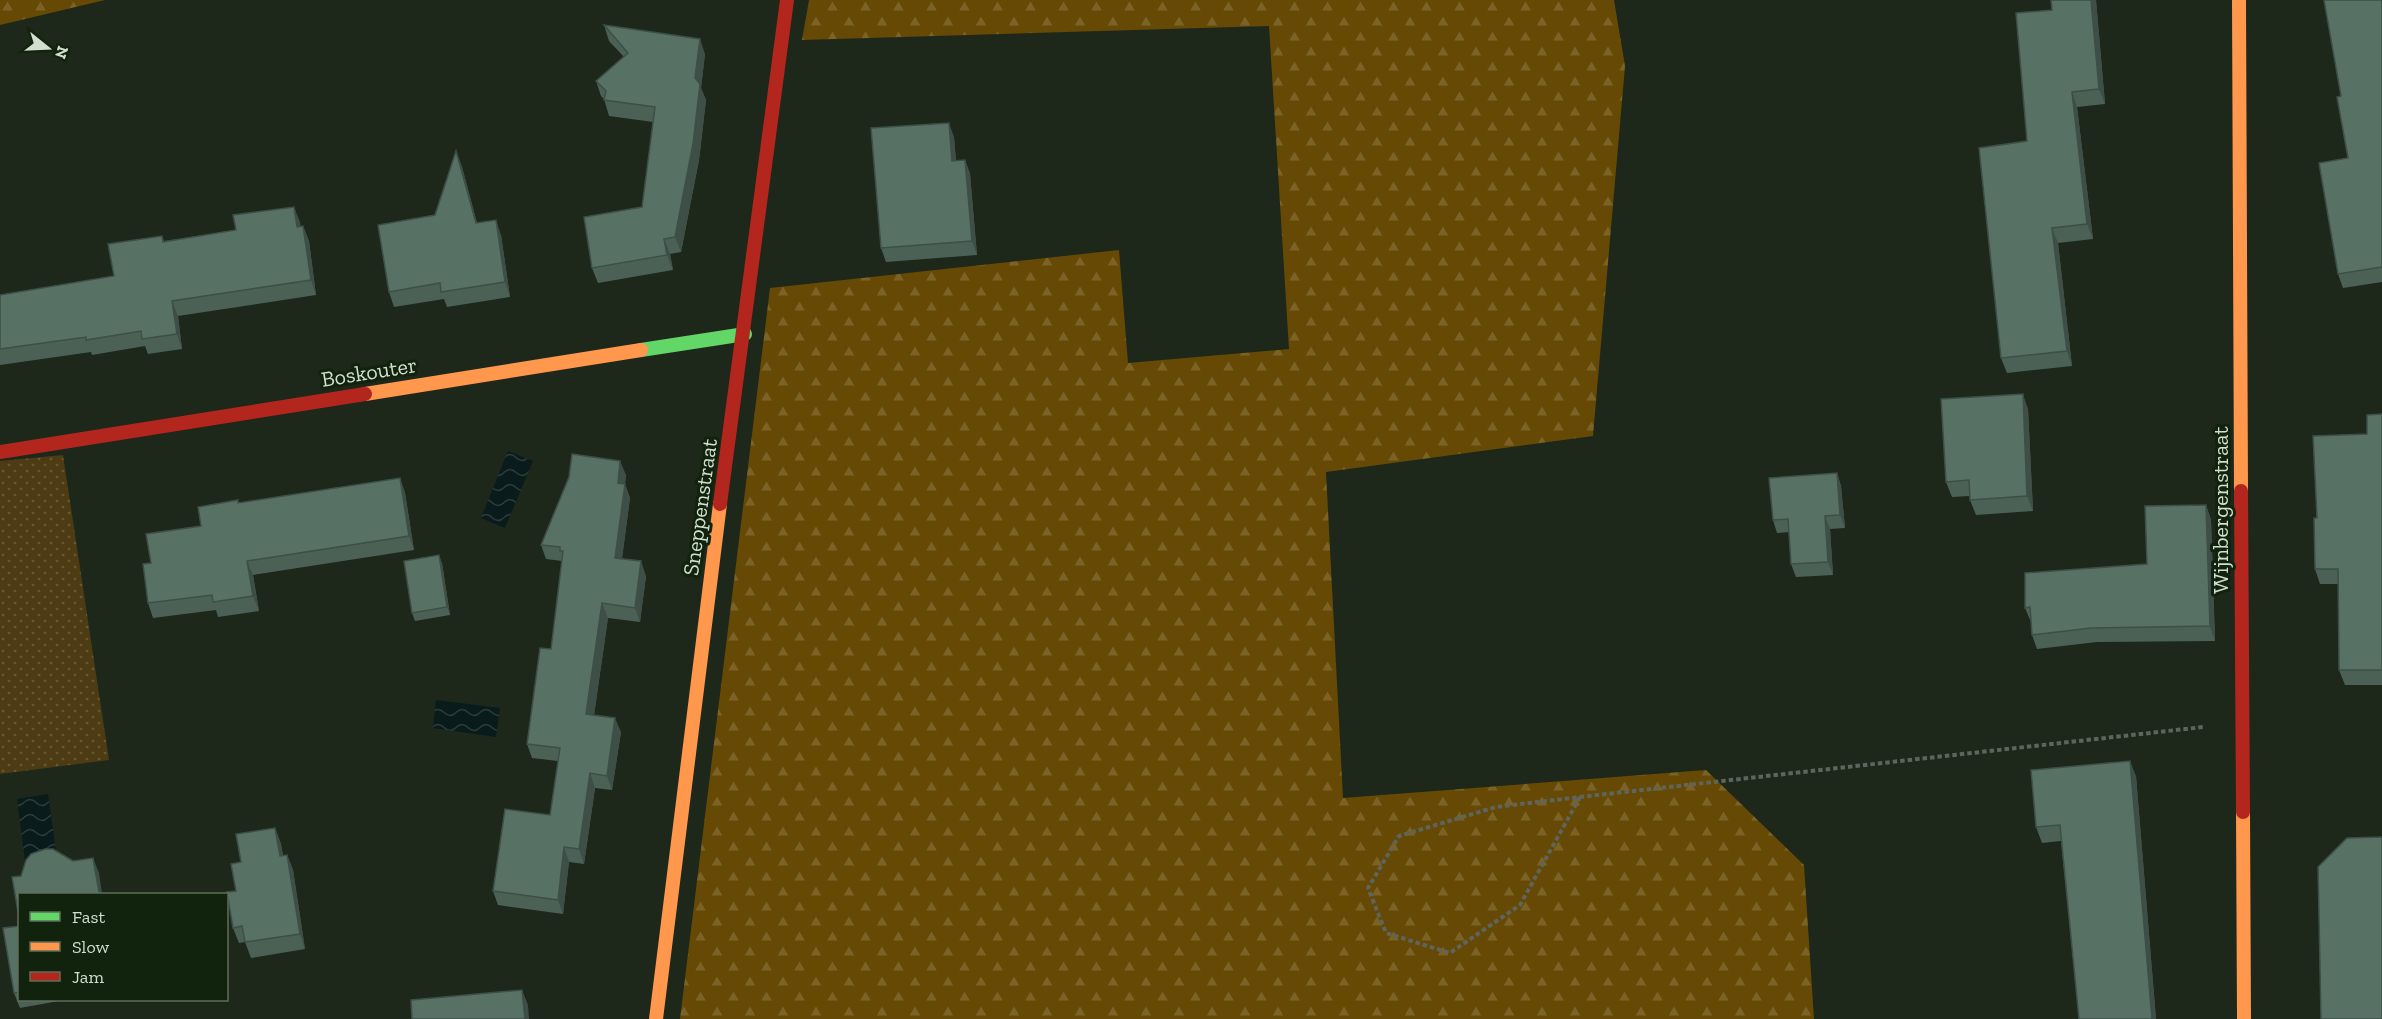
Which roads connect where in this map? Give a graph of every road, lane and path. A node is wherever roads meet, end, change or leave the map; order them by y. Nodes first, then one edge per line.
1 (787, 0) edge
2 (2239, 0) edge
3 (745, 334) junction
4 (0, 452) edge
5 (2242, 722) junction
6 (1580, 797) junction
7 (656, 1019) edge
8 (2244, 1019) edge

1 - 3 street, Sneppenstraat
2 - 5 street, Wijnbergenstraat
3 - 4 street, Boskouter
3 - 7 street, Sneppenstraat
5 - 6 path
5 - 8 street, Wijnbergenstraat
6 - 6 path

